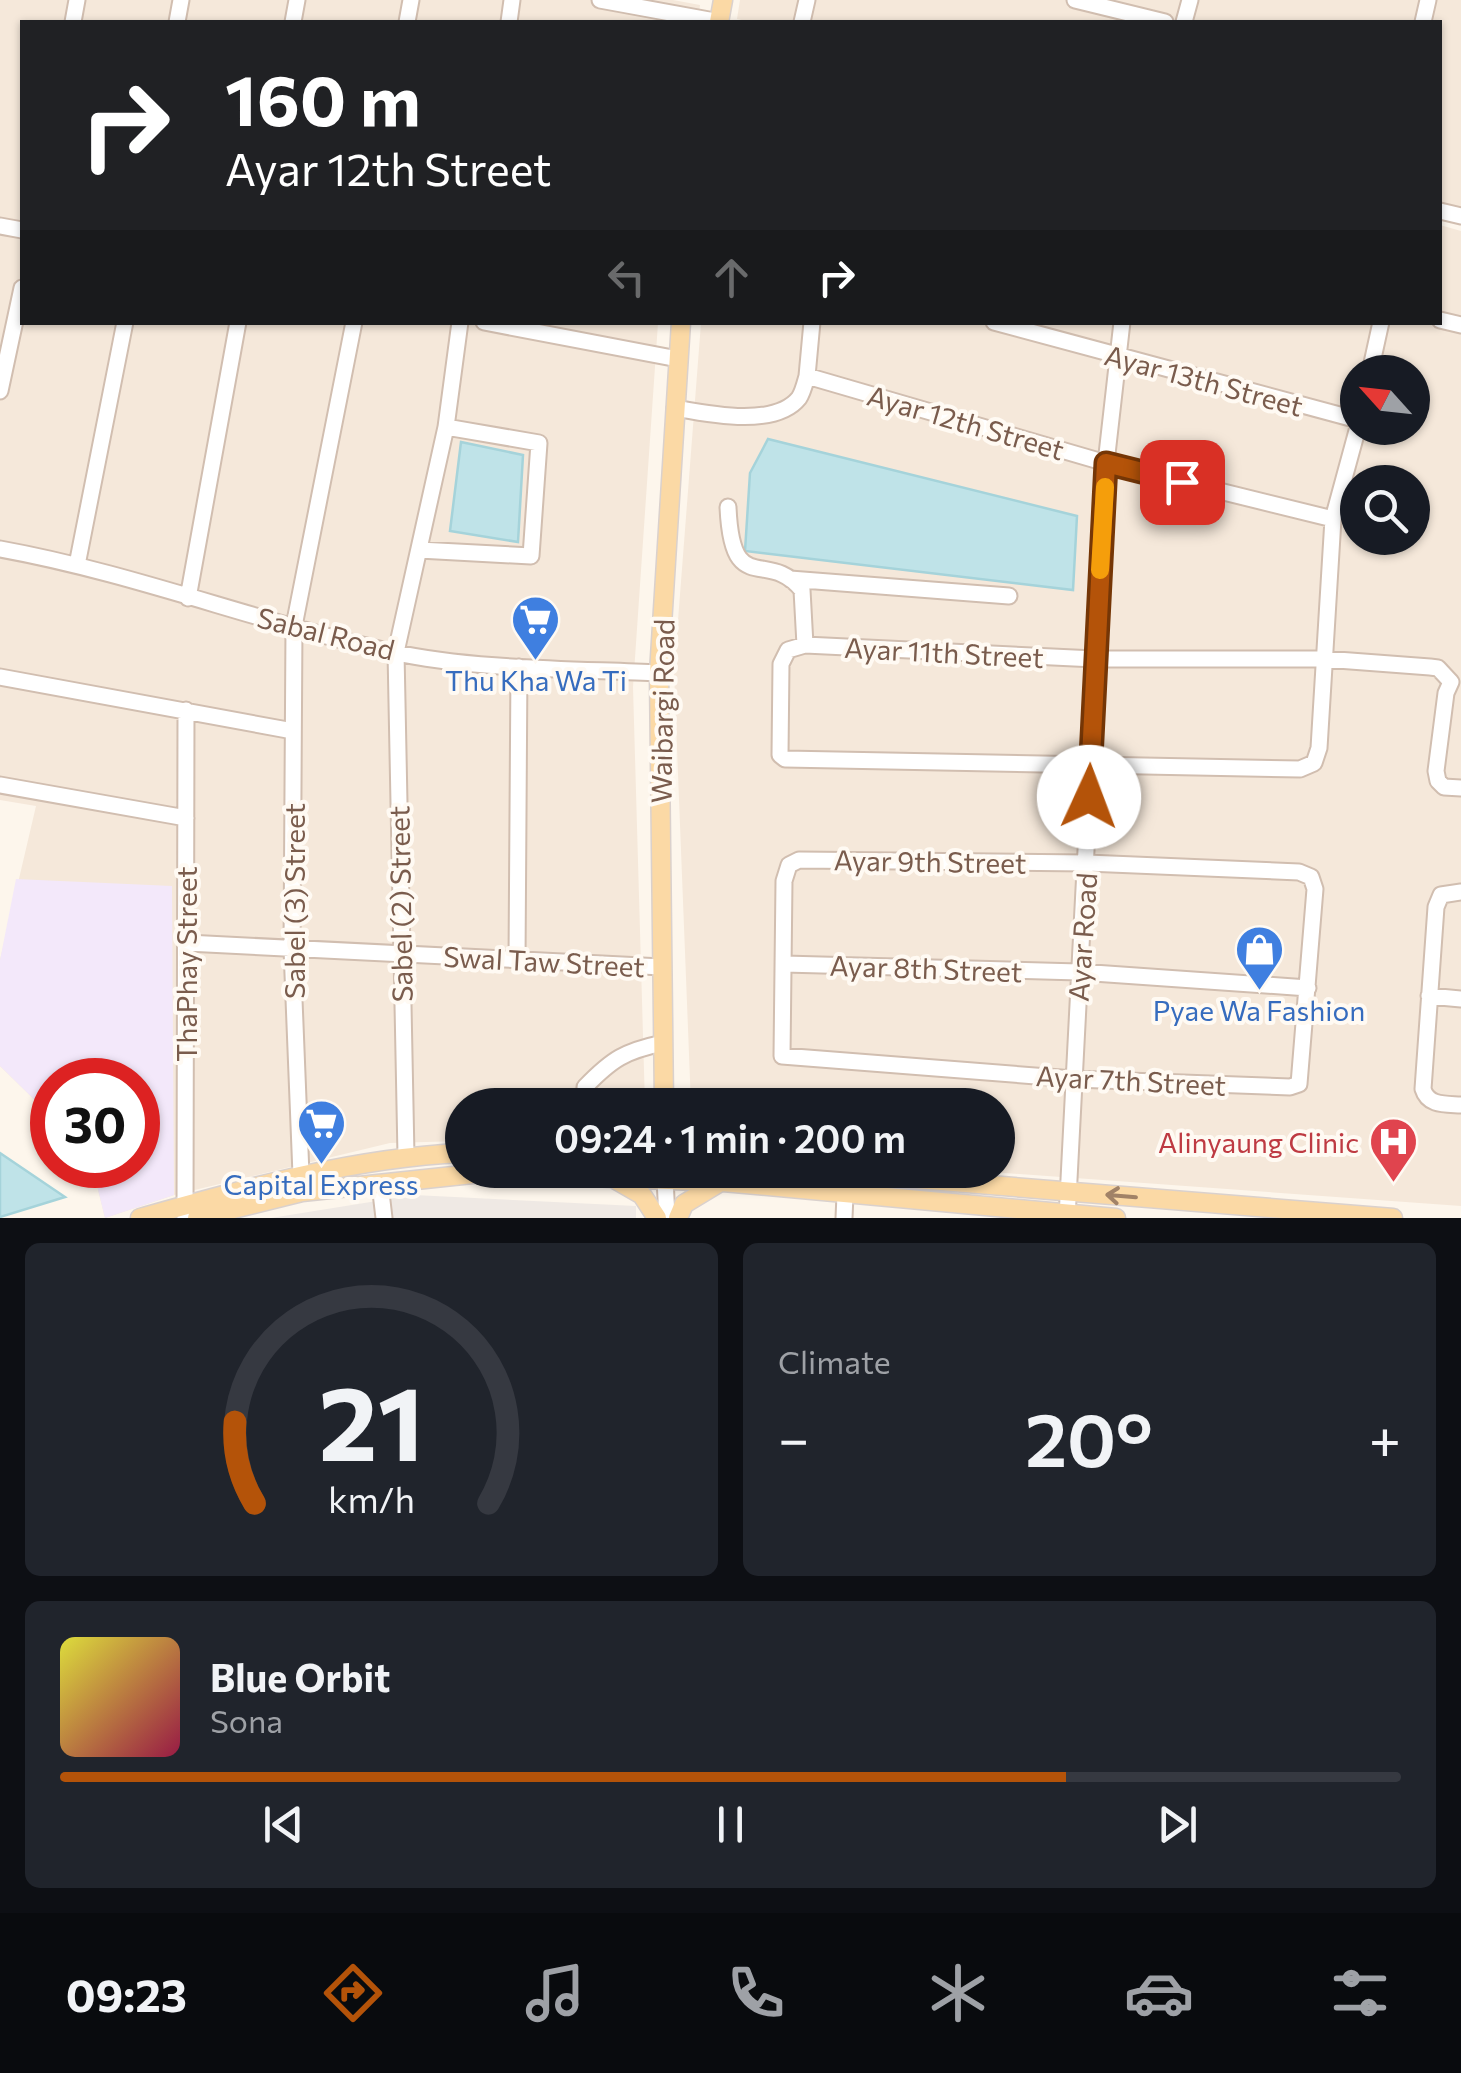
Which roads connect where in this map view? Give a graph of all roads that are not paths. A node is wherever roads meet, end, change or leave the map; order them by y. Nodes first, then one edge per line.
1 (600, 0) edge
2 (1075, 0) edge
3 (709, 20) edge
4 (1157, 20) edge
5 (20, 297) edge
6 (124, 325) edge
7 (237, 325) edge
8 (353, 325) edge
9 (460, 325) edge
10 (500, 325) edge
11 (681, 325) edge
12 (812, 325) edge
13 (1004, 325) edge
14 (1122, 325) edge
15 (1380, 325) edge
16 (1374, 355) edge
17 (1118, 358) junction
18 (678, 359) junction
19 (807, 376) junction
20 (0, 392) edge
21 (675, 408) junction
22 (1340, 419) edge
23 (446, 427) junction
24 (1352, 445) edge
25 (1106, 463) junction
26 (728, 507) dead end
27 (1333, 519) junction
28 (0, 549) edge
29 (419, 550) junction
30 (77, 566) junction
31 (790, 579) junction
32 (1009, 596) dead end
33 (188, 598) junction
34 (294, 626) junction
35 (805, 645) junction
36 (396, 652) junction
37 (1095, 659) junction
38 (1324, 659) junction
39 (518, 666) junction
40 (659, 673) junction
41 (0, 677) edge
42 (1456, 681) edge
43 (186, 710) junction
44 (293, 731) junction
45 (1090, 764) junction
46 (0, 786) edge
47 (1461, 788) edge
48 (186, 818) junction
49 (1087, 863) junction
50 (1461, 892) edge
51 (186, 943) junction
52 (292, 949) junction
53 (400, 954) junction
54 (517, 960) junction
55 (784, 964) junction
56 (662, 967) junction
57 (1080, 972) junction
58 (1308, 988) junction
59 (1430, 996) junction
60 (1461, 999) edge
61 (663, 1044) junction
62 (1074, 1079) junction
63 (587, 1088) edge
64 (664, 1088) edge
65 (1461, 1105) edge
66 (445, 1154) edge
67 (406, 1156) junction
68 (300, 1175) junction
69 (445, 1176) edge
70 (380, 1184) junction
71 (628, 1188) edge
72 (666, 1188) edge
73 (712, 1188) edge
74 (779, 1188) edge
75 (1015, 1188) edge
76 (1068, 1192) junction
77 (845, 1195) junction
78 (189, 1214) edge
79 (1067, 1216) edge
80 (140, 1218) edge
81 (384, 1218) edge
82 (656, 1218) edge
83 (667, 1218) edge
84 (678, 1218) edge
85 (844, 1218) edge
86 (1116, 1218) edge
87 (1393, 1218) edge

1 - 3 street
2 - 4 street
5 - 20 street
6 - 30 street
7 - 33 street
8 - 34 street, Sabel (3) Street
9 - 23 street, Sabel (2) Street
10 - 18 street
11 - 18 main road, Waibargi Road
12 - 19 street
13 - 17 street, Ayar 13th Street
14 - 17 street, Ayar Road
15 - 16 street
17 - 22 street, Ayar 13th Street
17 - 25 street, Ayar Road
18 - 21 main road, Waibargi Road
19 - 21 street
19 - 25 street, Ayar 12th Street
21 - 40 main road, Waibargi Road
23 - 29 street, Sabel (2) Street
23 - 29 street
24 - 27 street
25 - 27 street, Ayar 12th Street
25 - 37 street, Ayar Road
26 - 31 street
27 - 38 street
28 - 30 street, Sabal Road
29 - 36 street, Sabel (2) Street
30 - 33 street, Sabal Road
31 - 32 street
31 - 35 street
33 - 34 street, Sabal Road
34 - 36 street, Sabal Road
34 - 44 street, Sabel (3) Street
35 - 37 street, Ayar 11th Street
35 - 45 street
36 - 39 street, Sabal Road
36 - 53 street, Sabel (2) Street
37 - 38 street, Ayar 11th Street
37 - 45 street, Ayar Road
38 - 42 street, Ayar 11th Street
38 - 45 street
39 - 40 street, Sabal Road
39 - 54 street
40 - 56 main road, Waibargi Road
41 - 43 street
42 - 47 street
43 - 44 street
43 - 48 street, ThaPhay Street
44 - 52 street, Sabel (3) Street
45 - 49 street, Ayar Road
46 - 48 street
48 - 51 street, ThaPhay Street
49 - 55 street, Ayar 9th Street
49 - 57 street, Ayar Road
49 - 58 street, Ayar 9th Street
50 - 59 street
51 - 52 street, Swal Taw Street
51 - 78 street, ThaPhay Street
52 - 53 street, Swal Taw Street
52 - 68 street, Sabel (3) Street
53 - 54 street, Swal Taw Street
53 - 67 street, Sabel (2) Street
54 - 56 street, Swal Taw Street
55 - 57 street, Ayar 8th Street
55 - 62 street, Ayar 7th Street
56 - 61 main road, Waibargi Road
57 - 58 street, Ayar 8th Street
57 - 62 street, Ayar Road
58 - 62 street, Ayar 7th Street
59 - 60 street
59 - 65 street
61 - 63 street
61 - 64 main road, Waibargi Road
62 - 76 street, Ayar Road
66 - 67 main road
67 - 68 main road
68 - 78 main road
69 - 70 main road
70 - 78 main road
70 - 81 street
71 - 82 main road
72 - 83 street
73 - 84 main road
74 - 77 main road
75 - 76 main road
76 - 79 street, Ayar Road
87 -> 76 main road
77 - 79 main road
77 - 85 street
78 - 80 main road
79 - 86 main road

